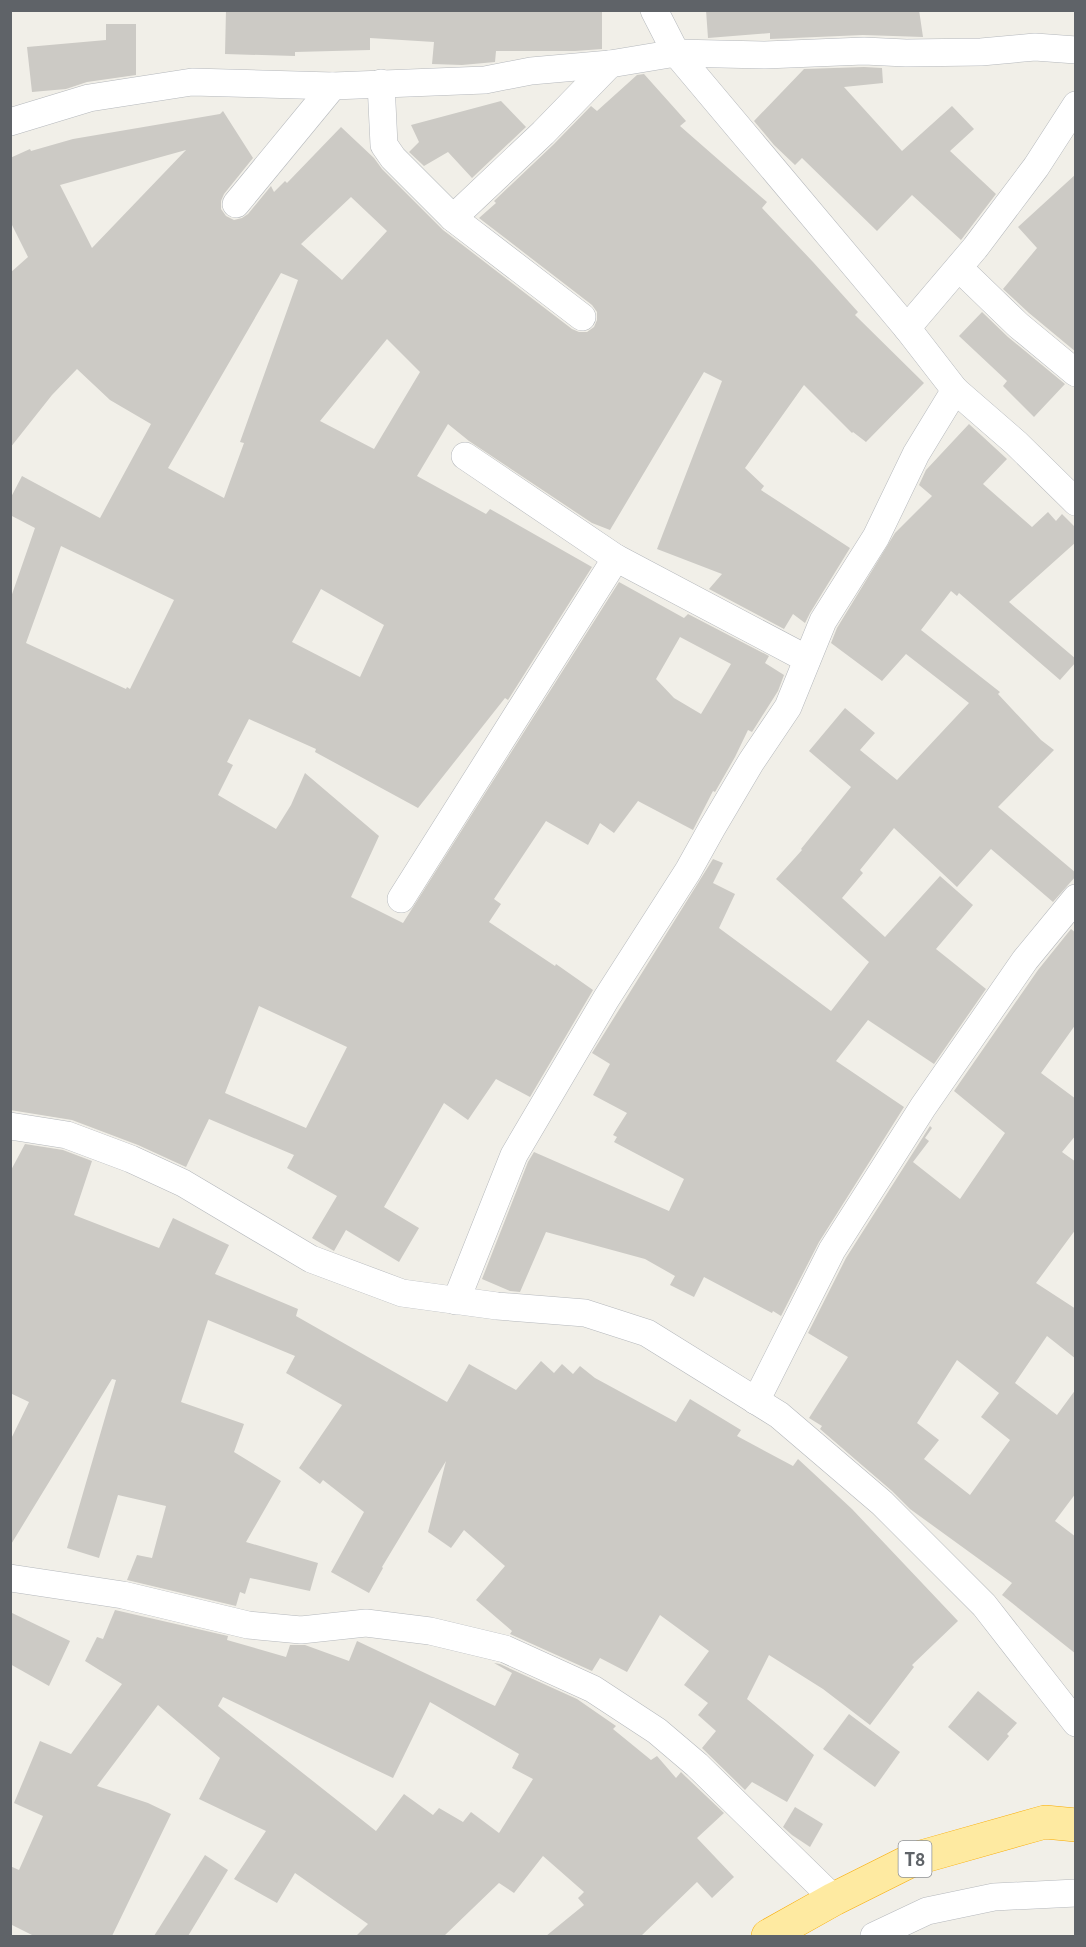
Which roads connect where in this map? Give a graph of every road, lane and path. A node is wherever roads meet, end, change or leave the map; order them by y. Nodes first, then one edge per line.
1 (654, 10) edge
2 (1076, 50) edge
3 (676, 53) junction
4 (610, 63) junction
5 (381, 83) junction
6 (333, 86) junction
7 (1076, 105) edge
8 (10, 122) edge
9 (236, 204) dead end
10 (453, 218) junction
11 (959, 268) junction
12 (582, 317) dead end
13 (907, 328) junction
14 (1076, 373) edge
15 (955, 390) junction
16 (465, 456) dead end
17 (1076, 502) edge
18 (616, 558) junction
19 (807, 659) junction
20 (1076, 898) edge
21 (401, 899) dead end
22 (10, 1126) edge
23 (456, 1300) junction
24 (756, 1401) junction
25 (10, 1578) edge
26 (1076, 1723) edge
27 (1076, 1825) edge
28 (1076, 1893) edge
29 (834, 1899) junction
30 (768, 1936) edge
31 (874, 1936) edge

1 - 3 street
2 - 3 street
3 - 4 street
3 - 13 street
4 - 5 street
4 - 10 street
5 - 6 street
5 - 10 street
6 - 8 street
6 - 9 street
7 - 11 street
10 - 12 street
11 - 13 street
11 - 14 street
13 - 15 street
15 - 17 street
15 - 19 street
16 - 18 street
18 - 19 street
18 - 21 street
19 - 23 street
20 - 24 street
22 - 23 street
23 - 24 street
24 - 26 street
25 - 29 street
27 - 29 highway, T8
28 - 31 street
29 - 30 highway, T8

